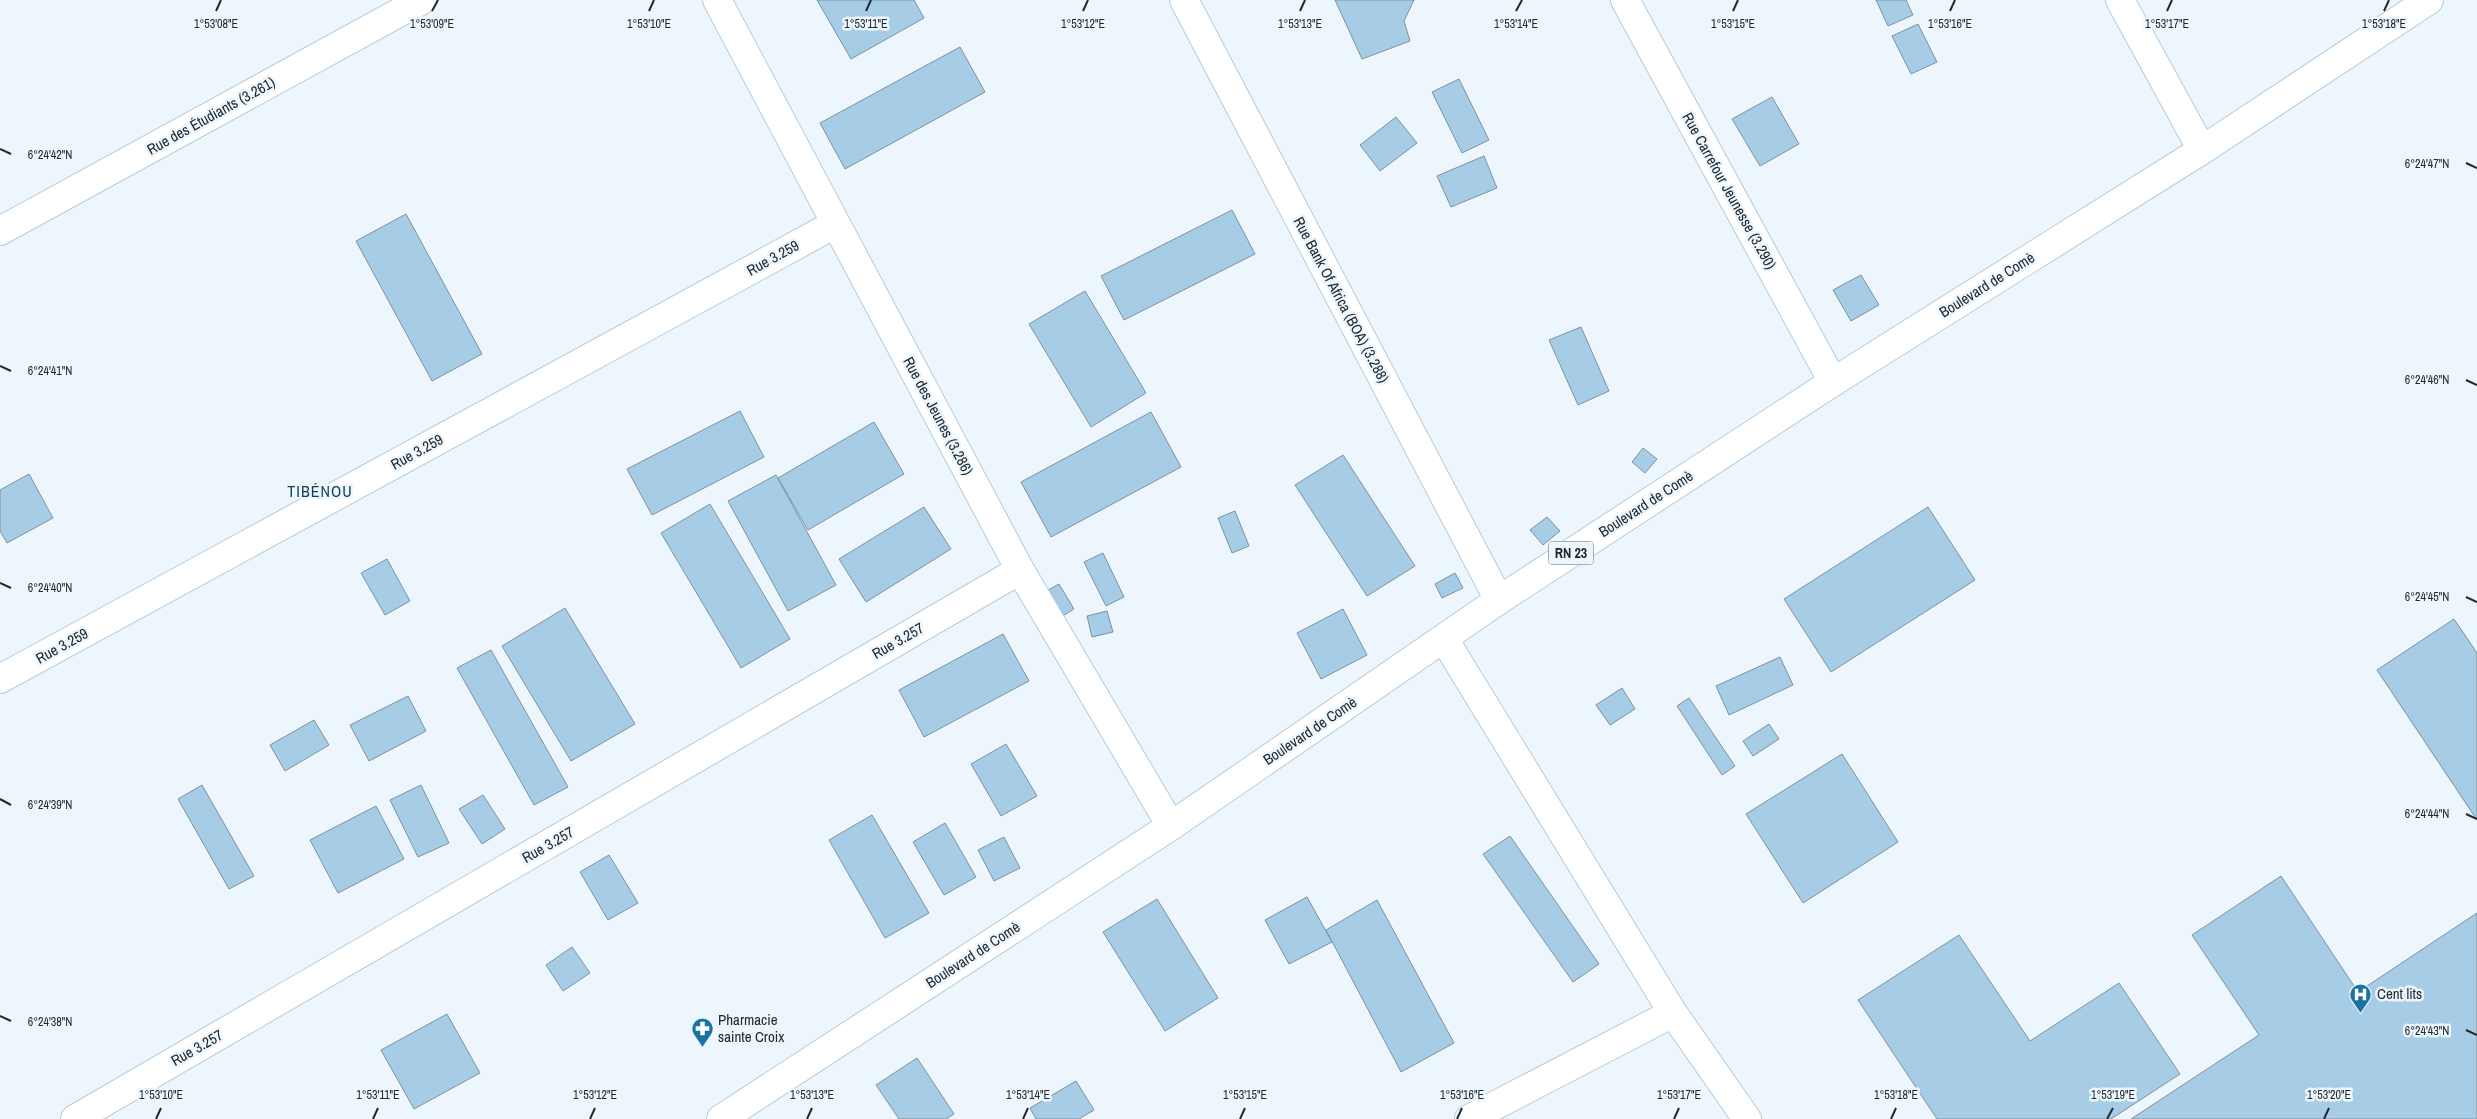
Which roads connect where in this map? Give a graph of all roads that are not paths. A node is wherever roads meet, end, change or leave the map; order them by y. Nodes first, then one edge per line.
1 (422, 0) edge
2 (717, 0) edge
3 (1184, 0) edge
4 (1625, 0) edge
5 (2120, 0) edge
6 (2429, 0) edge
7 (2202, 150) junction
8 (835, 224) junction
9 (0, 231) edge
10 (1833, 382) junction
11 (1020, 570) junction
12 (1499, 600) junction
13 (1444, 639) junction
14 (0, 679) edge
15 (1171, 826) junction
16 (1673, 1013) junction
17 (75, 1119) edge
18 (721, 1119) edge
19 (1470, 1119) edge
20 (1747, 1119) edge

1 - 9 street, Rue des Étudiants (3.261)
2 - 8 street, Rue des Jeunes (3.286)
3 - 12 street, Rue Bank Of Africa (BOA) (3.288)
4 - 10 street, Rue Carrefour Jeunesse (3.290)
5 - 7 street
6 - 7 street, Boulevard de Comè / RN 23
7 - 10 street, Boulevard de Comè / RN 23
8 - 11 street, Rue des Jeunes (3.286)
8 - 14 street, Rue 3.259
10 - 12 street, Boulevard de Comè / RN 23
11 - 15 street, Rue des Jeunes (3.286)
11 - 17 street, Rue 3.257
12 - 13 street, Boulevard de Comè / RN 23
13 - 15 street, Boulevard de Comè / RN 23
13 - 16 street
15 - 18 street, Boulevard de Comè / RN 23
16 - 19 street
16 - 20 street

